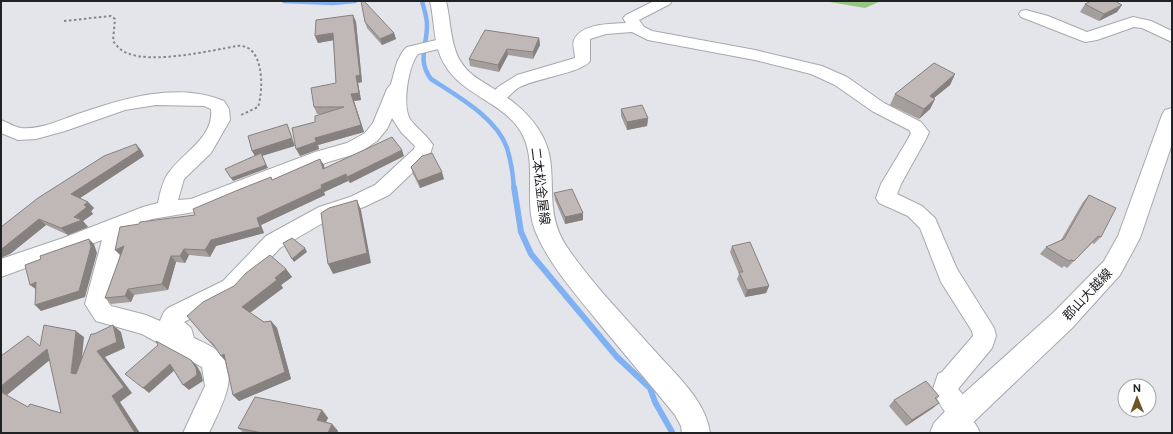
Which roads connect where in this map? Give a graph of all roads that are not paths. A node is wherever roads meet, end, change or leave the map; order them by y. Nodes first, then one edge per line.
1 (438, 1) edge
2 (665, 1) edge
3 (1026, 14) dead end
4 (636, 26) junction
5 (1172, 37) edge
6 (444, 43) junction
7 (401, 84) junction
8 (496, 99) junction
9 (1172, 115) edge
10 (1, 126) edge
11 (167, 209) junction
12 (112, 226) junction
13 (1, 268) edge
14 (182, 344) junction
15 (956, 425) edge
16 (196, 433) edge
17 (696, 433) edge

1 - 6 main road, 二本松金屋線
2 - 4 street
3 - 5 street
4 - 8 street
4 - 15 street
6 - 7 street
6 - 8 main road, 二本松金屋線
7 - 11 street
7 - 14 street
8 - 17 main road, 二本松金屋線
9 - 15 main road, 郡山大越線
10 - 11 street
11 - 12 street
12 - 13 street
12 - 14 street
14 - 16 street

